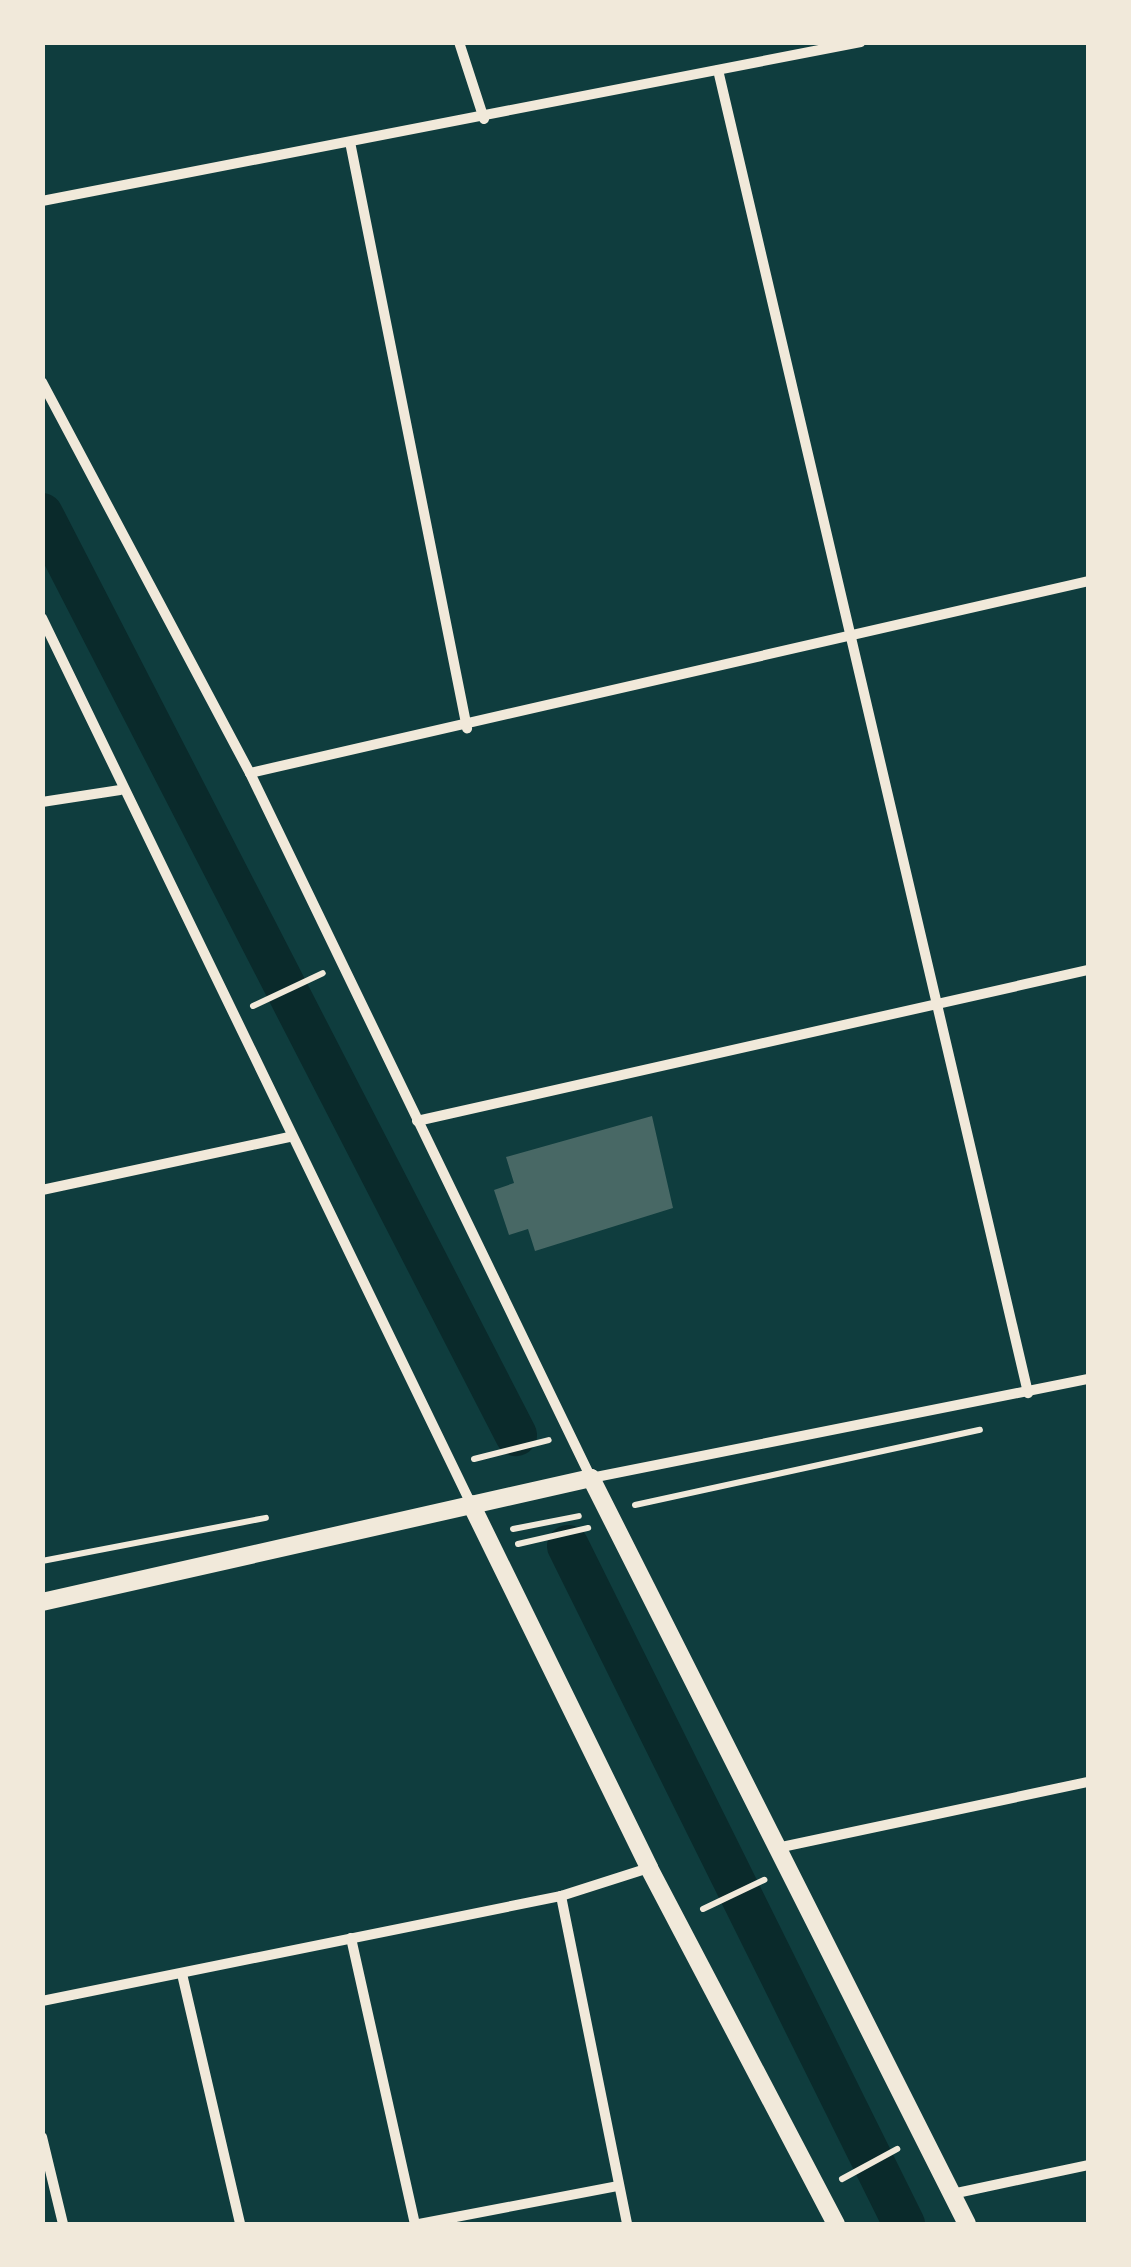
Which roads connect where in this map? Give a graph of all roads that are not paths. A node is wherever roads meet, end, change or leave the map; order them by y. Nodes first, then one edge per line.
1 (459, 42) edge
2 (860, 42) edge
3 (718, 70) junction
4 (484, 119) junction
5 (350, 142) junction
6 (42, 201) edge
7 (42, 382) edge
8 (1088, 581) edge
9 (42, 618) edge
10 (851, 638) junction
11 (467, 728) junction
12 (250, 773) junction
13 (120, 790) junction
14 (42, 802) edge
15 (1088, 970) edge
16 (937, 1003) junction
17 (417, 1120) junction
18 (290, 1137) junction
19 (42, 1190) edge
20 (1088, 1379) edge
21 (1028, 1393) junction
22 (591, 1478) junction
23 (471, 1504) junction
24 (42, 1602) edge
25 (1088, 1782) edge
26 (778, 1848) junction
27 (649, 1868) junction
28 (561, 1896) junction
29 (351, 1938) junction
30 (182, 1974) junction
31 (42, 2001) edge
32 (42, 2136) edge
33 (1088, 2164) edge
34 (618, 2186) junction
35 (952, 2194) junction
36 (63, 2224) edge
37 (240, 2224) edge
38 (417, 2224) edge
39 (626, 2224) edge
40 (836, 2224) edge
41 (967, 2224) edge

1 - 4 street
2 - 3 street
3 - 4 street
3 - 10 street
4 - 5 street
5 - 6 street
5 - 11 street
7 - 12 street
8 - 10 street
9 - 13 street
10 - 11 street
10 - 16 street
11 - 12 street
12 - 17 street
13 - 14 street
13 - 18 street
15 - 16 street
16 - 17 street
16 - 21 street
17 - 22 street
18 - 19 street
18 - 23 street
20 - 21 street
21 - 22 street
22 - 23 street
22 - 26 street
23 - 24 street
23 - 27 street
25 - 26 street
26 - 35 street
27 - 28 street
27 - 40 street
28 - 29 street
28 - 34 street
29 - 30 street
29 - 38 street
30 - 31 street
30 - 37 street
32 - 36 street
33 - 35 street
34 - 38 street
34 - 39 street
35 - 41 street

